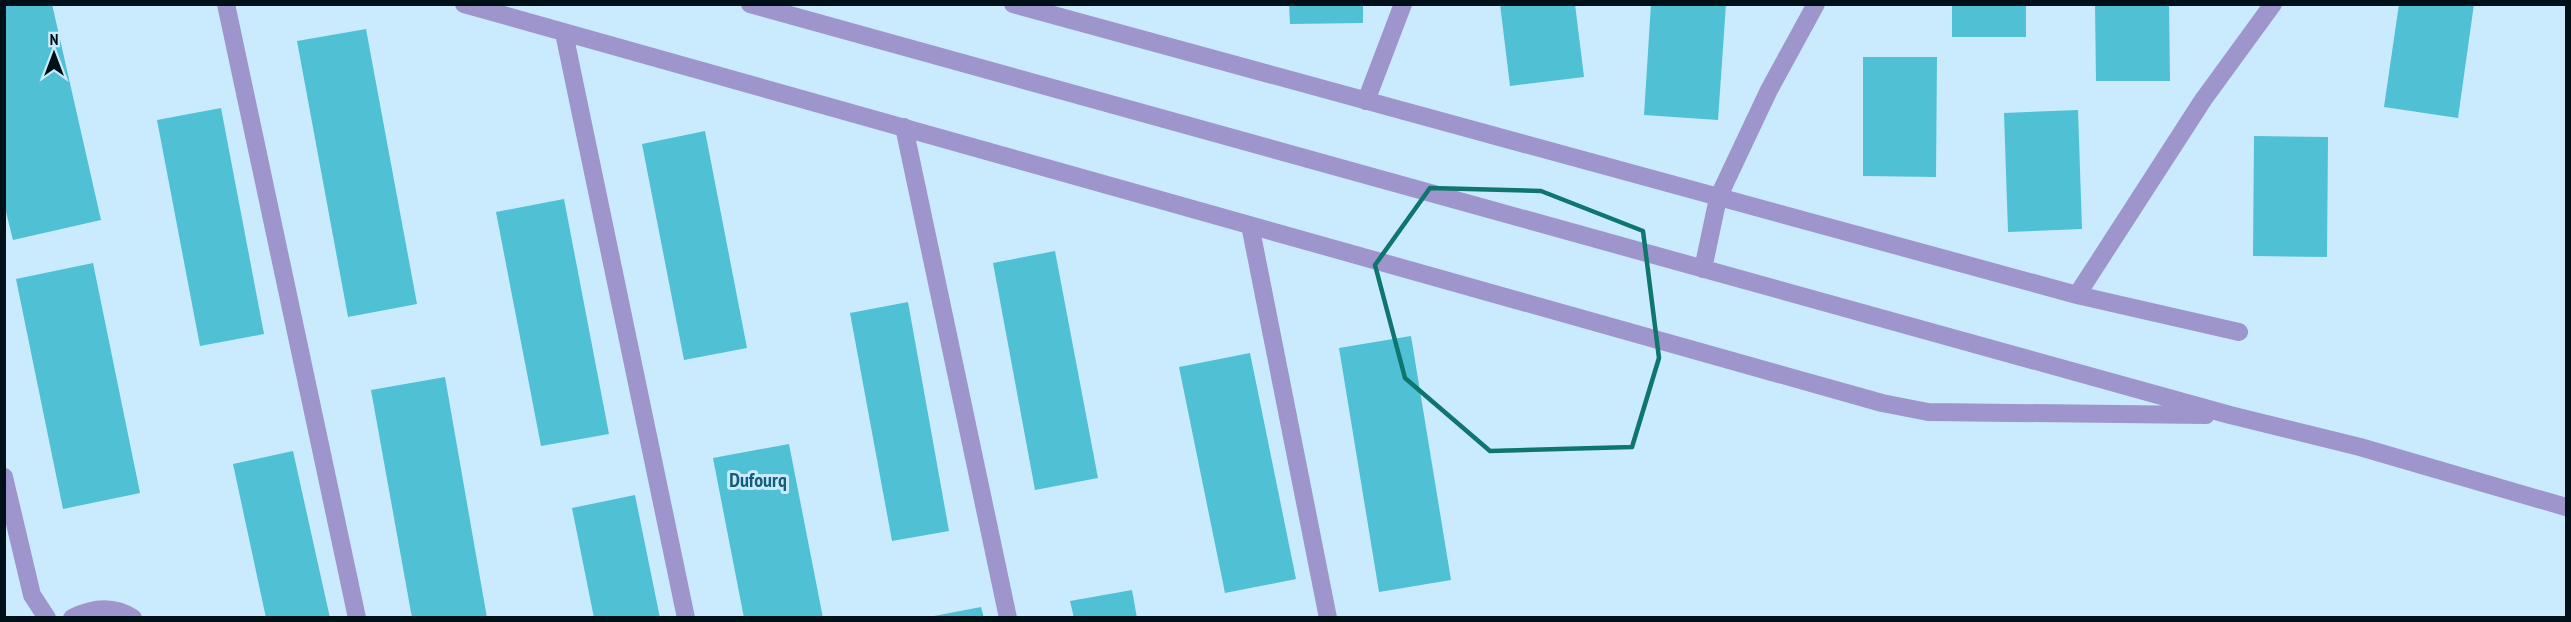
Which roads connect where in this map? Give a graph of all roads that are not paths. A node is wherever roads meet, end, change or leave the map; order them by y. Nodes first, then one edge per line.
1 (226, 4) edge
2 (464, 4) edge
3 (750, 4) edge
4 (1013, 4) edge
5 (1403, 4) edge
6 (1816, 4) edge
7 (2273, 4) edge
8 (564, 33) junction
9 (1366, 101) junction
10 (904, 127) junction
11 (1718, 198) junction
12 (1250, 225) junction
13 (1703, 269) junction
14 (2077, 295) junction
15 (2239, 332) dead end
16 (2230, 415) junction
17 (4, 477) edge
18 (2566, 507) edge
19 (47, 618) edge
20 (72, 618) edge
21 (133, 618) edge
22 (357, 618) edge
23 (686, 618) edge
24 (1008, 618) edge
25 (1328, 618) edge

1 - 22 street
2 - 8 street
3 - 13 street
4 - 9 street
5 - 9 street
6 - 11 street
7 - 14 street
8 - 10 street
8 - 23 street
9 - 11 street
10 - 12 street
10 - 24 street
11 - 13 street
11 - 14 street
12 - 16 street
12 - 25 street
13 - 16 street
14 - 15 street
16 - 18 street
17 - 19 street
20 - 21 street

